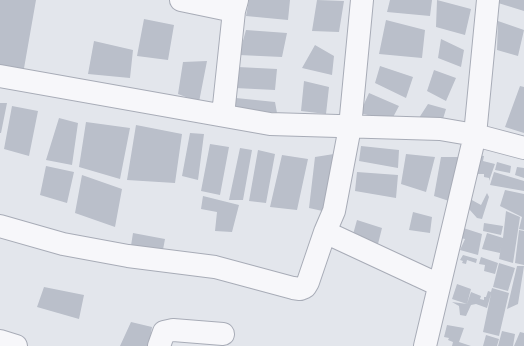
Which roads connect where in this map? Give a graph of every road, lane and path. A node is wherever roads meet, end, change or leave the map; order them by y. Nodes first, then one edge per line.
1 (181, 0) edge
2 (362, 0) edge
3 (488, 0) edge
4 (236, 6) edge
5 (0, 76) edge
6 (223, 115) junction
7 (350, 127) junction
8 (475, 135) junction
9 (524, 148) edge
10 (0, 226) edge
11 (325, 232) junction
12 (439, 285) junction
13 (222, 334) dead end
14 (0, 341) edge
15 (16, 346) edge
16 (159, 346) edge
17 (425, 346) edge

1 - 4 street
2 - 7 street
3 - 8 street
4 - 6 street
5 - 6 street
6 - 7 street
7 - 8 street
7 - 11 street
8 - 9 street
8 - 12 street
10 - 11 street
11 - 12 street
12 - 17 street
13 - 16 street
14 - 15 street

